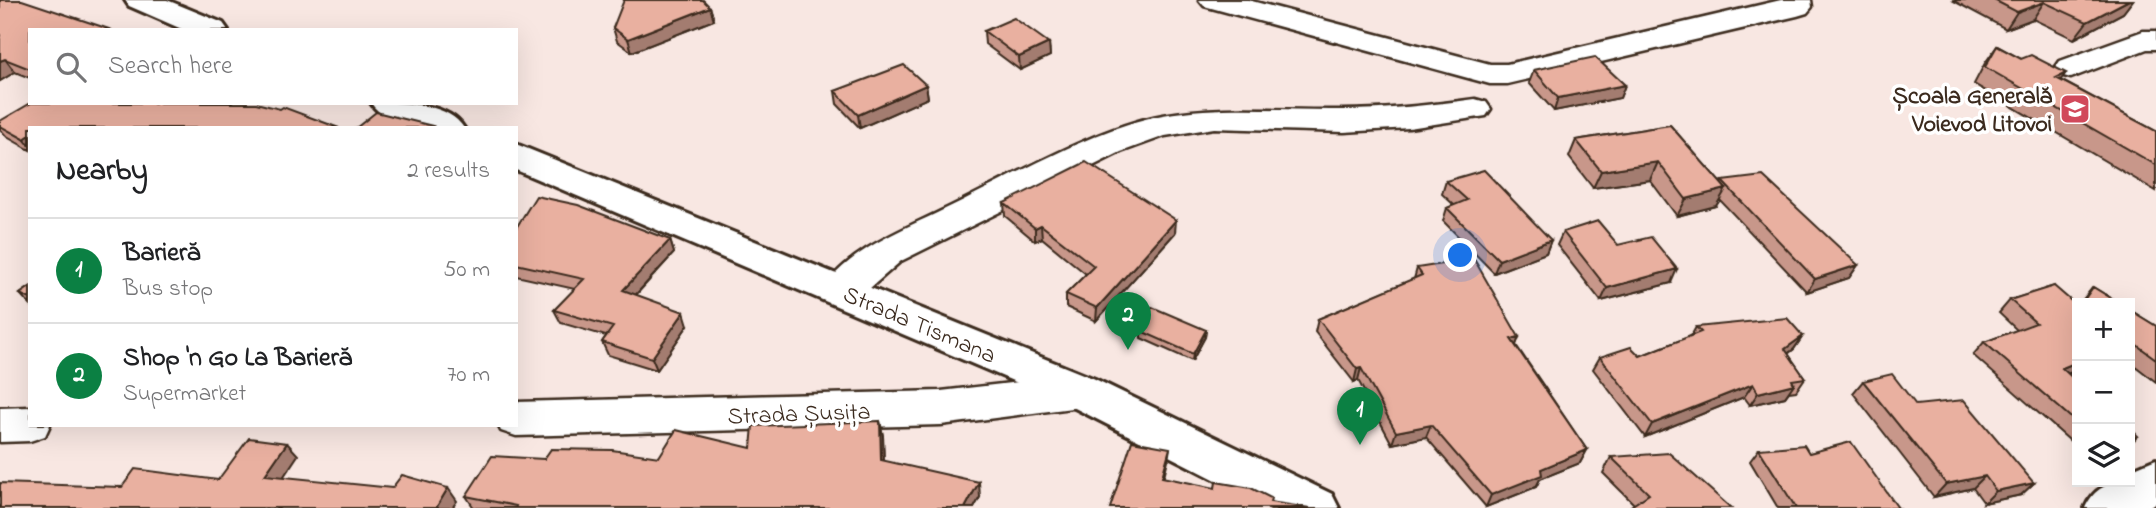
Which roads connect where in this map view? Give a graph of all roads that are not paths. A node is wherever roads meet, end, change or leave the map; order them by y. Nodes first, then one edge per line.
1 (140, 0) edge
2 (1214, 0) edge
3 (1796, 0) edge
4 (207, 28) edge
5 (2156, 40) edge
6 (2071, 68) dead end
7 (1467, 69) joint
8 (393, 105) edge
9 (1475, 109) dead end
10 (442, 126) edge
11 (518, 157) edge
12 (841, 292) junction
13 (1080, 391) junction
14 (518, 419) edge
15 (28, 424) edge
16 (0, 425) edge
17 (2156, 478) edge
18 (1315, 508) edge
19 (2108, 508) edge

1 - 4 main road
2 - 7 street
3 - 7 street
5 - 6 street
8 - 10 main road
9 - 12 street
11 - 12 main road, Strada Tismana
12 - 13 main road, Strada Tismana
13 - 14 street, Strada Șușița
13 - 18 main road, Strada Tismana
15 - 16 street
17 - 19 main road

